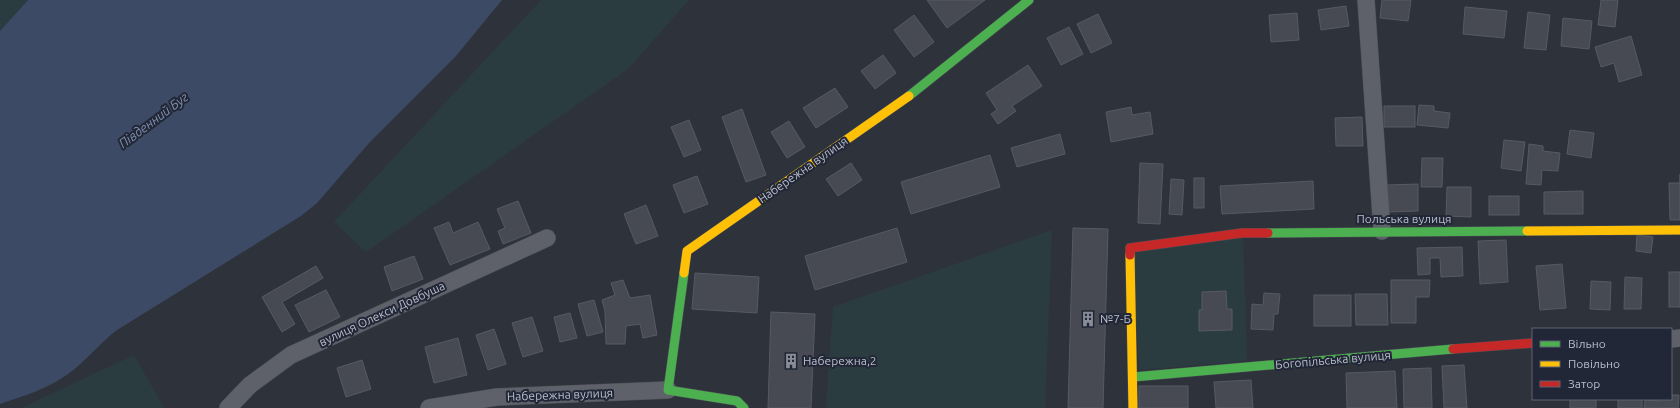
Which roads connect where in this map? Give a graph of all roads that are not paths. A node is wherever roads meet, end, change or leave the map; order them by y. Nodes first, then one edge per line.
1 (1029, 0) edge
2 (1366, 0) edge
3 (1680, 230) edge
4 (1382, 231) junction
5 (547, 238) dead end
6 (1532, 344) edge
7 (1133, 377) junction
8 (668, 390) junction
9 (228, 408) edge
10 (429, 408) edge
11 (744, 408) edge
12 (1133, 408) edge

1 - 8 street, Набережна вулиця
2 - 4 street
3 - 4 street, Польська вулиця
4 - 7 street, Польська вулиця
5 - 9 street, вулиця Олекси Довбуша
6 - 7 street, Богопільська вулиця
7 - 12 street
8 - 10 street, Набережна вулиця
8 - 11 street, Набережна вулиця

